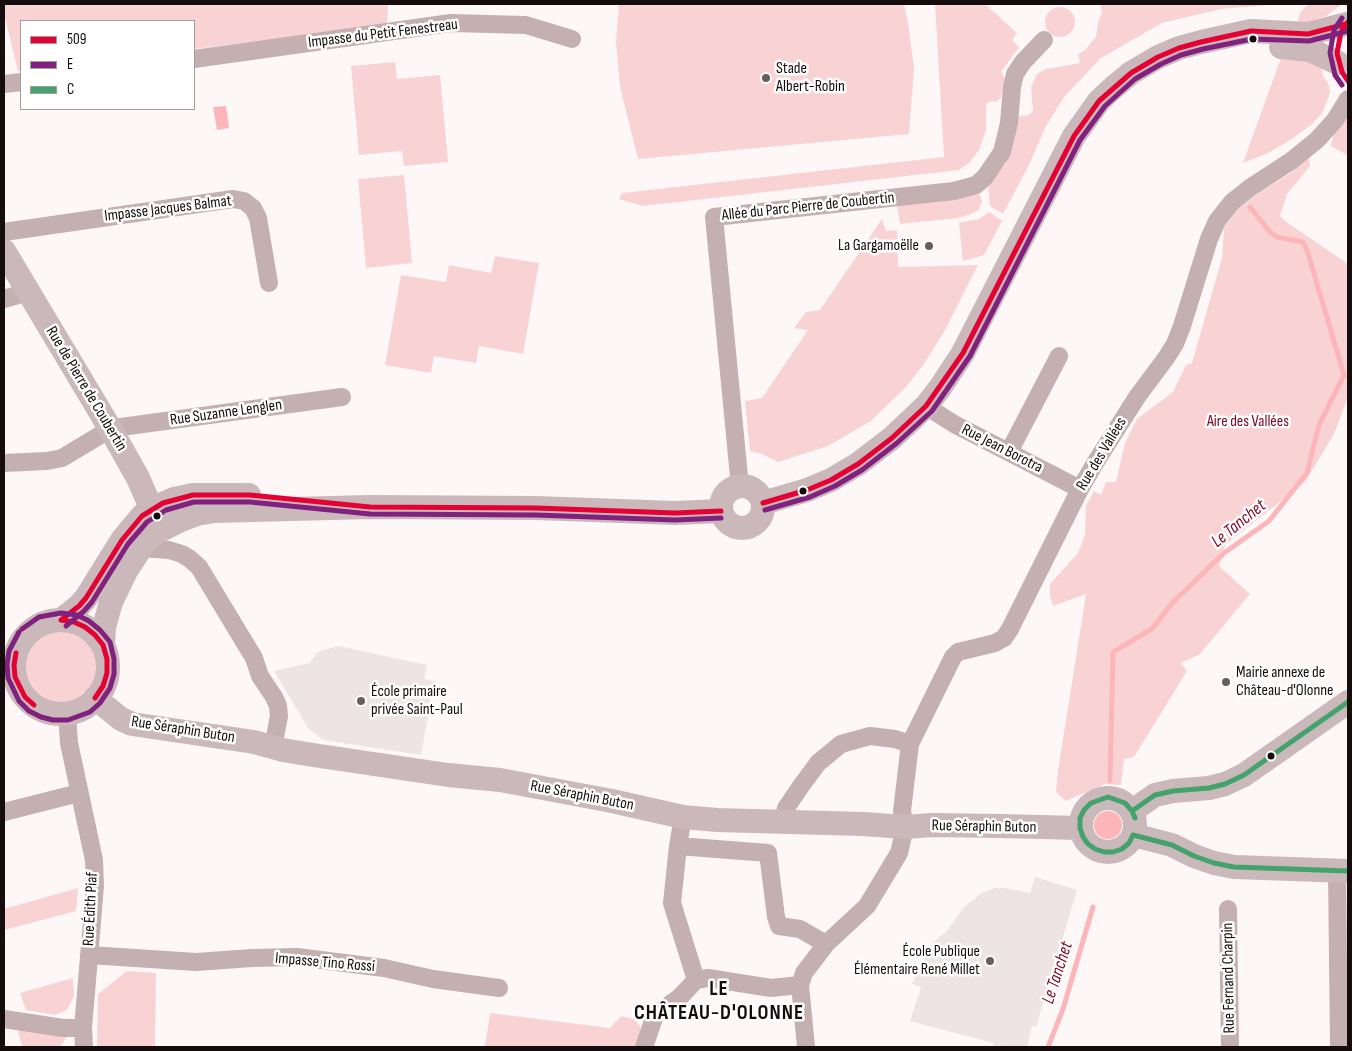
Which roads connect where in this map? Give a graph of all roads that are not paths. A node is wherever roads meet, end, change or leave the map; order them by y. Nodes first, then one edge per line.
1 (1347, 23) edge
2 (1225, 38) junction
3 (572, 39) dead end
4 (1044, 40) dead end
5 (195, 59) edge
6 (1343, 72) edge
7 (20, 82) edge
8 (4, 84) edge
9 (1348, 99) edge
10 (4, 232) edge
11 (4, 251) edge
12 (269, 283) dead end
13 (28, 292) junction
14 (4, 299) edge
15 (1059, 356) dead end
16 (342, 397) dead end
17 (926, 406) junction
18 (111, 430) junction
19 (1010, 452) junction
20 (4, 463) edge
21 (740, 487) junction
22 (1080, 489) junction
23 (762, 503) junction
24 (721, 511) junction
25 (156, 520) junction
26 (140, 548) junction
27 (62, 620) junction
28 (103, 645) junction
29 (10, 658) edge
30 (15, 697) edge
31 (95, 698) junction
32 (1348, 702) edge
33 (67, 713) junction
34 (910, 744) junction
35 (273, 747) junction
36 (79, 793) junction
37 (1132, 811) junction
38 (4, 812) edge
39 (683, 817) junction
40 (783, 821) junction
41 (905, 827) junction
42 (1080, 828) junction
43 (1134, 835) junction
44 (678, 846) junction
45 (1343, 871) edge
46 (1228, 909) dead end
47 (826, 944) junction
48 (89, 956) junction
49 (696, 980) junction
50 (800, 985) junction
51 (500, 988) dead end
52 (4, 1019) edge
53 (82, 1028) junction
54 (84, 1047) edge
55 (644, 1047) edge
56 (806, 1047) edge
57 (1230, 1047) edge
58 (1339, 1047) edge

1 - 2 main road
1 - 6 main road
2 - 6 main road
2 - 17 main road
3 - 5 street, Impasse du Petit Fenestreau
4 - 21 street, Allée du Parc Pierre de Coubertin
7 - 8 street
9 - 22 street, Rue des Vallées
10 - 12 street, Impasse Jacques Balmat
11 - 13 main road, Rue de Pierre de Coubertin
13 - 14 street
13 - 18 main road, Rue de Pierre de Coubertin
15 - 19 street
16 - 18 street, Rue Suzanne Lenglen
17 - 19 street, Rue Jean Borotra
17 - 23 main road
18 - 20 street, Rue Suzanne Lenglen
18 - 25 main road, Rue de Pierre de Coubertin
19 - 22 street, Rue Jean Borotra
21 - 23 main road
21 - 24 main road
22 - 34 street, Rue des Vallées
23 - 24 main road
24 - 25 main road
25 - 26 main road
25 - 27 main road
26 - 28 main road
26 - 35 street
27 - 28 main road
27 - 29 main road
28 - 31 main road
29 - 30 main road
30 - 33 main road
31 - 33 main road
31 - 35 main road, Rue Séraphin Buton
32 - 37 main road
33 - 36 street, Rue Édith Piaf
34 - 40 street
34 - 41 street, Rue des Vallées
35 - 39 main road, Rue Séraphin Buton
36 - 38 street
36 - 48 street, Rue Édith Piaf
37 - 42 main road
37 - 43 main road
39 - 40 main road, Rue Séraphin Buton
39 - 44 street
40 - 41 main road, Rue Séraphin Buton
41 - 42 main road, Rue Séraphin Buton
41 - 47 street, Rue des Vallées
42 - 43 main road
43 - 45 main road
44 - 47 street
44 - 49 street
45 - 58 street
46 - 57 street, Rue Fernand Charpin
47 - 50 street, Rue des Vallées
48 - 51 street, Impasse Tino Rossi
48 - 53 street, Rue Édith Piaf
49 - 50 street
49 - 55 street
50 - 56 street
52 - 53 street
53 - 54 street, Rue Édith Piaf

